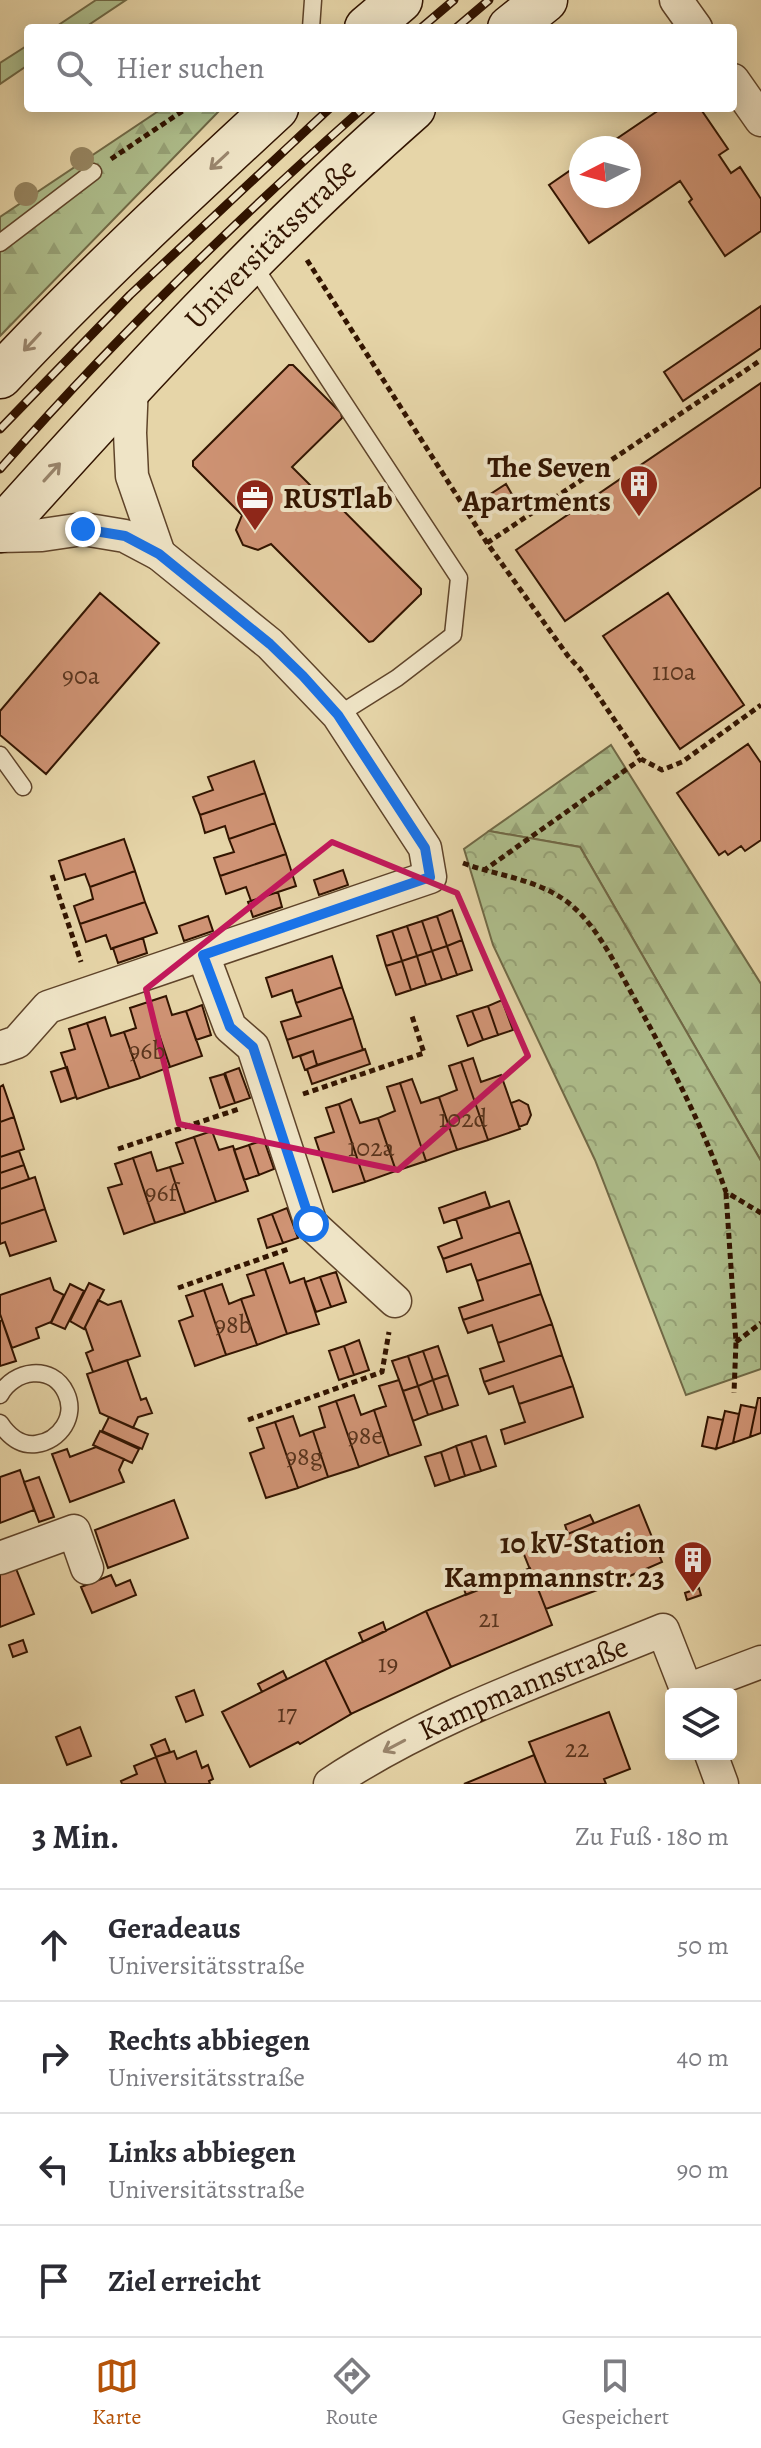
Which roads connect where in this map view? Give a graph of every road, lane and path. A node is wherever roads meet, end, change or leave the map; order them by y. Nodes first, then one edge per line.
1 (313, 0) edge
2 (400, 0) edge
3 (545, 0) edge
4 (676, 0) edge
5 (311, 24) edge
6 (372, 24) edge
7 (515, 24) edge
8 (693, 24) edge
9 (737, 86) edge
10 (181, 112) edge
11 (272, 112) edge
12 (409, 112) edge
13 (761, 120) edge
14 (93, 172) joint
15 (285, 226) junction
16 (0, 243) edge
17 (251, 262) junction
18 (761, 360) edge
19 (0, 376) edge
20 (132, 383) junction
21 (0, 533) edge
22 (487, 543) junction
23 (159, 554) junction
24 (761, 705) edge
25 (338, 715) junction
26 (0, 755) edge
27 (641, 759) junction
28 (23, 787) dead end
29 (425, 848) junction
30 (483, 871) junction
31 (52, 875) dead end
32 (203, 955) junction
33 (91, 992) junction
34 (411, 1013) dead end
35 (0, 1048) edge
36 (271, 1102) junction
37 (118, 1149) dead end
38 (726, 1192) junction
39 (761, 1213) edge
40 (320, 1232) junction
41 (178, 1288) dead end
42 (395, 1301) joint
43 (761, 1323) edge
44 (736, 1342) junction
45 (734, 1393) dead end
46 (0, 1395) edge
47 (248, 1420) dead end
48 (0, 1423) edge
49 (0, 1558) edge
50 (87, 1568) dead end
51 (761, 1662) edge
52 (685, 1688) edge
53 (697, 1688) edge
54 (713, 1760) edge
55 (330, 1784) edge
56 (722, 1784) edge

1 - 5 lane
2 - 6 main road
3 - 7 main road
4 - 8 street
9 - 13 street
10 - 14 path
11 -> 19 main road
12 - 15 main road, Universitätsstraße
14 - 16 lane
15 - 17 main road, Universitätsstraße
15 - 22 path
17 - 20 main road, Universitätsstraße
17 - 25 lane
18 - 22 path
21 -> 20 main road, Universitätsstraße
20 - 23 street
21 - 23 street, Universitätsstraße
22 - 27 path
23 - 25 street, Universitätsstraße
24 - 27 path
25 - 29 street, Universitätsstraße
26 - 28 lane
27 - 30 path
29 - 30 path
29 - 32 street
30 - 38 path
31 - 33 path
32 - 33 street
32 - 36 street
33 - 35 street
34 - 36 path
36 - 37 path
36 - 40 street
38 - 39 path
38 - 44 path
40 - 41 path
40 - 42 street
42 - 47 path
43 - 44 path
44 - 45 path
46 - 48 lane
49 - 50 street
51 - 53 street
52 -> 55 street, Kampmannstraße
54 - 56 street

